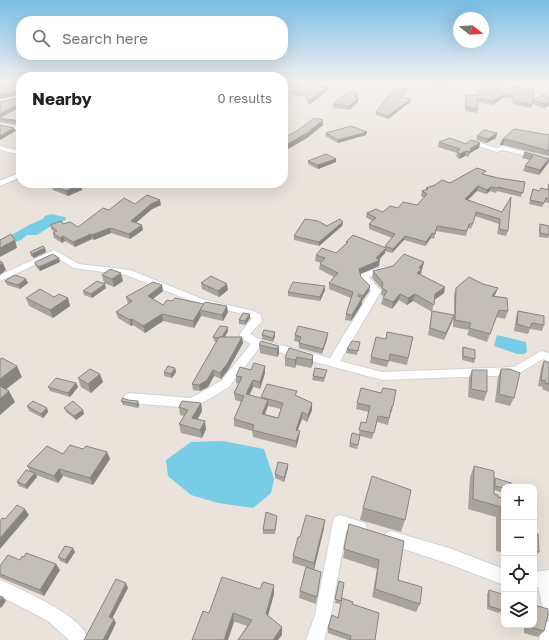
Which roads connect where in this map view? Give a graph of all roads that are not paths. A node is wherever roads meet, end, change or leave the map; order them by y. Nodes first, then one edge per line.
1 (0, 125) edge
2 (16, 128) edge
3 (470, 142) edge
4 (0, 148) edge
5 (16, 152) edge
6 (549, 160) edge
7 (16, 176) edge
8 (0, 184) edge
9 (390, 267) edge
10 (0, 278) edge
11 (258, 343) junction
12 (549, 357) edge
13 (333, 363) junction
14 (129, 398) dead end
15 (501, 576) edge
16 (542, 579) edge
17 (0, 588) edge
18 (549, 603) edge
19 (549, 629) edge
20 (78, 640) edge
21 (315, 640) edge
22 (548, 640) edge

1 - 2 street
3 - 6 street
4 - 5 street
7 - 8 street
9 - 13 street
10 - 11 street
11 - 13 street
11 - 14 street
12 - 13 street
15 - 21 street
16 - 18 street
17 - 20 street
19 - 22 street

